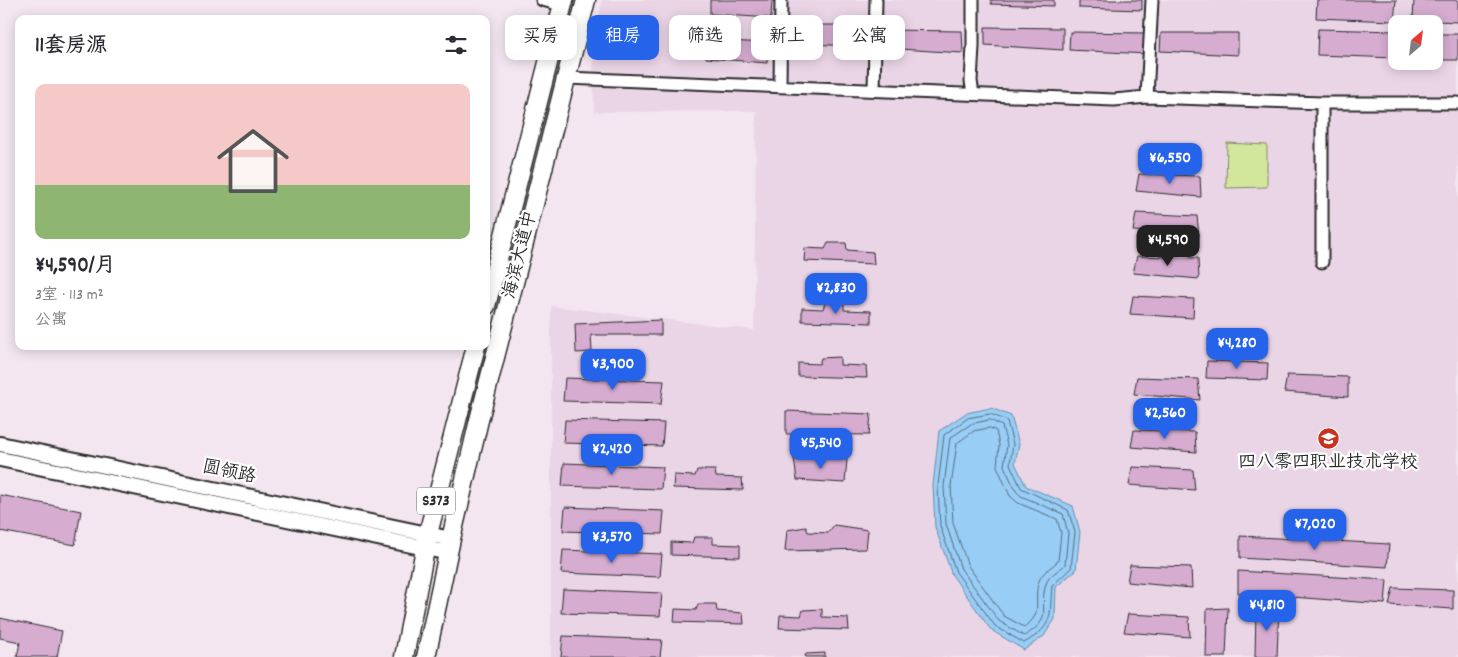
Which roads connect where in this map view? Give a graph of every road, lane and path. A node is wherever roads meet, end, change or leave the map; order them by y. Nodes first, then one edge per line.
1 (542, 0) edge
2 (586, 0) edge
3 (781, 0) edge
4 (876, 0) edge
5 (973, 0) edge
6 (1152, 0) edge
7 (563, 3) edge
8 (566, 78) junction
9 (780, 86) junction
10 (874, 90) junction
11 (973, 94) junction
12 (1147, 97) junction
13 (1322, 103) junction
14 (1458, 103) edge
15 (1322, 262) dead end
16 (490, 290) edge
17 (475, 350) edge
18 (0, 444) edge
19 (0, 459) edge
20 (426, 541) junction
21 (450, 546) junction
22 (404, 657) edge
23 (426, 657) edge

1 - 7 street
2 - 8 main road, 海滨大道中 / S373
3 - 9 street
4 - 10 street
5 - 11 street
6 - 12 street
7 - 16 main road, 海滨大道中
8 - 9 street
8 - 21 main road, 海滨大道中 / S373
9 - 10 street
10 - 11 street
11 - 12 street
12 - 13 street
13 - 14 street
13 - 15 street
17 - 20 main road, S373
18 - 20 street, 圆领路
19 - 20 street, 圆领路
20 - 21 street, 圆领路
20 - 22 main road, S373
21 - 23 main road, 海滨大道中 / S373

